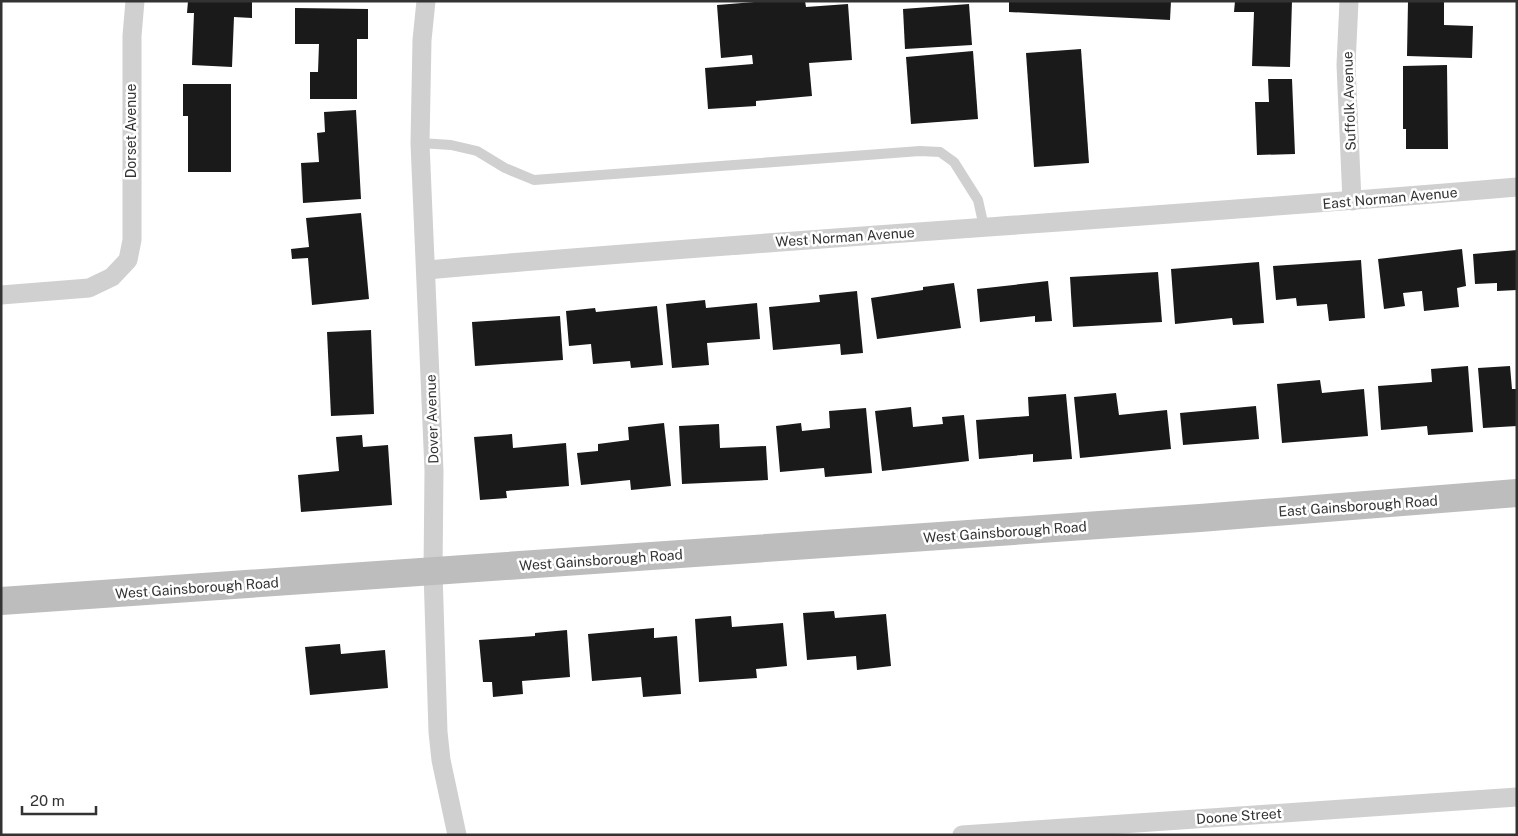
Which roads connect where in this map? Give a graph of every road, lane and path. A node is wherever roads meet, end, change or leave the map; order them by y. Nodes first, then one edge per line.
1 (135, 1) edge
2 (426, 1) edge
3 (1349, 1) edge
4 (420, 143) junction
5 (1517, 187) edge
6 (1352, 201) junction
7 (1263, 207) joint
8 (984, 227) junction
9 (427, 270) junction
10 (1, 295) edge
11 (1517, 493) edge
12 (1200, 518) joint
13 (433, 572) junction
14 (1, 601) edge
15 (1517, 797) edge
16 (457, 835) edge
17 (962, 835) edge

1 - 10 street, Dorset Avenue
2 - 4 street, Dover Avenue
3 - 6 street, Suffolk Avenue
4 - 8 lane
4 - 9 street, Dover Avenue
5 - 6 street, East Norman Avenue
6 - 7 street, East Norman Avenue
7 - 8 street, West Norman Avenue
8 - 9 street, West Norman Avenue
9 - 13 street, Dover Avenue
11 - 12 street, East Gainsborough Road
12 - 13 street, West Gainsborough Road
13 - 14 street, West Gainsborough Road
13 - 16 street, Dover Avenue
15 - 17 street, Doone Street

